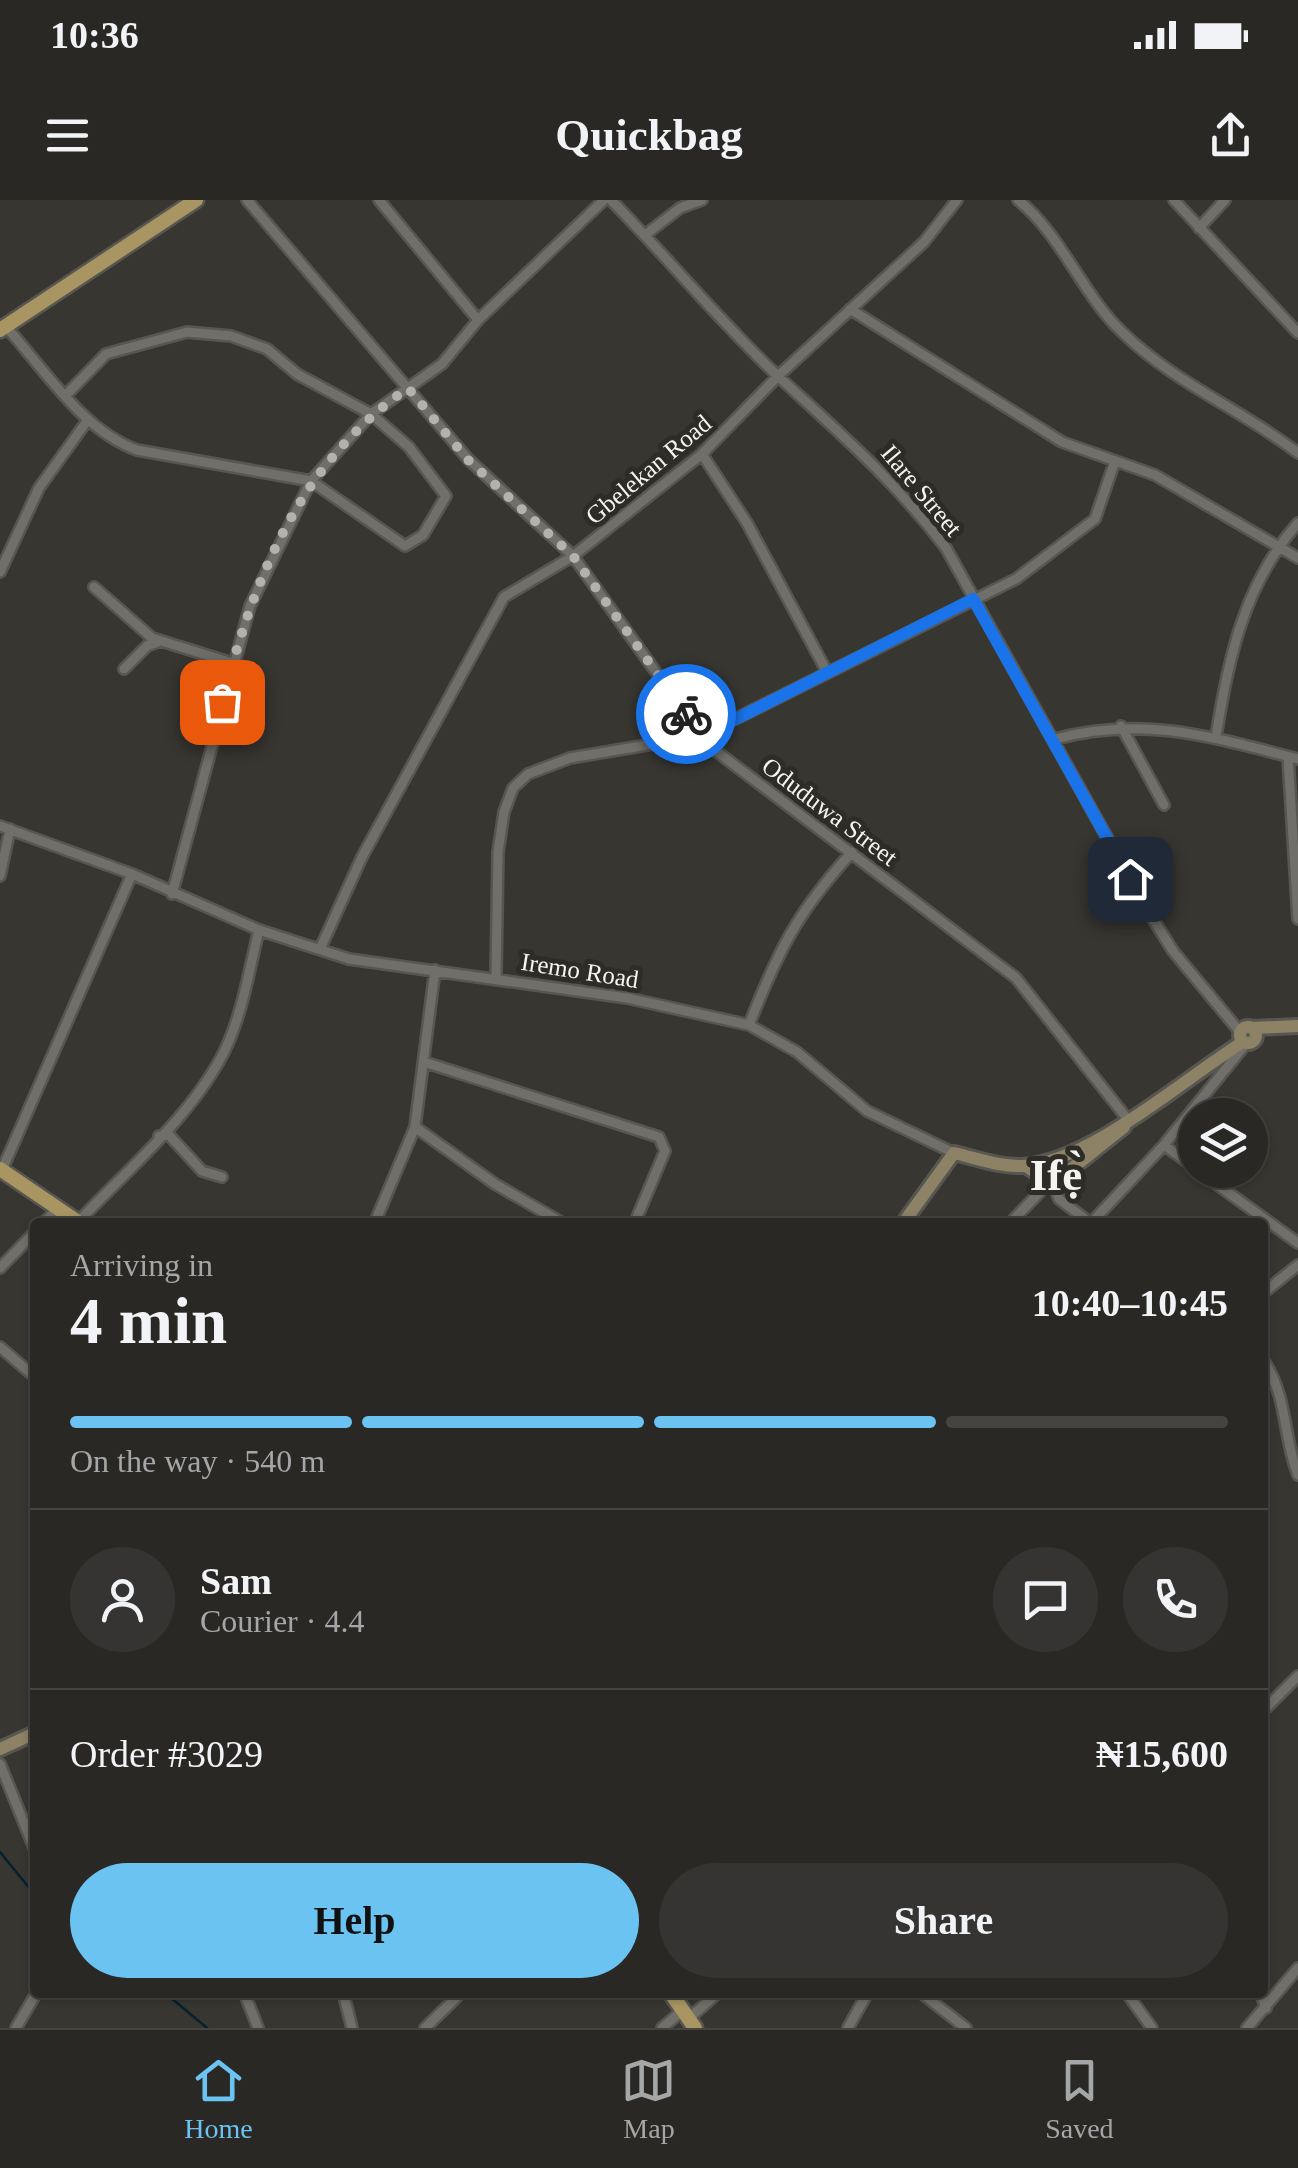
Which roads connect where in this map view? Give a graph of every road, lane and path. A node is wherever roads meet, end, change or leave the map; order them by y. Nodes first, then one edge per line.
1 (196, 200) edge
2 (247, 200) edge
3 (378, 200) edge
4 (608, 200) edge
5 (702, 200) edge
6 (957, 200) edge
7 (1018, 200) edge
8 (1174, 200) edge
9 (1225, 200) edge
10 (178, 204) edge
11 (1198, 228) junction
12 (646, 235) junction
13 (850, 309) junction
14 (478, 320) junction
15 (3, 329) edge
16 (1298, 333) edge
17 (778, 376) junction
18 (408, 388) junction
19 (67, 394) junction
20 (371, 414) junction
21 (87, 421) junction
22 (1298, 453) edge
23 (702, 454) junction
24 (1115, 461) junction
25 (311, 480) junction
26 (1298, 523) edge
27 (1279, 544) junction
28 (573, 556) junction
29 (1298, 558) edge
30 (0, 572) edge
31 (94, 587) dead end
32 (973, 599) junction
33 (160, 642) junction
34 (232, 663) junction
35 (124, 669) dead end
36 (826, 670) junction
37 (1121, 726) junction
38 (702, 736) junction
39 (1216, 737) junction
40 (1054, 740) junction
41 (1293, 758) edge
42 (1164, 805) dead end
43 (5, 828) edge
44 (852, 852) junction
45 (132, 874) junction
46 (0, 876) edge
47 (172, 894) junction
48 (1298, 919) edge
49 (260, 930) junction
50 (320, 948) junction
51 (435, 970) junction
52 (496, 976) junction
53 (749, 1025) junction
54 (1298, 1026) edge
55 (1246, 1035) junction
56 (424, 1062) junction
57 (1129, 1121) junction
58 (414, 1127) junction
59 (160, 1136) junction
60 (1164, 1145) junction
61 (954, 1153) junction
62 (1062, 1155) junction
63 (1178, 1156) edge
64 (1026, 1166) junction
65 (1, 1169) edge
66 (1072, 1171) junction
67 (222, 1177) dead end
68 (1048, 1179) junction
69 (1222, 1188) edge
70 (60, 1206) junction
71 (48, 1218) edge
72 (74, 1218) edge
73 (82, 1218) edge
74 (377, 1218) edge
75 (555, 1218) edge
76 (637, 1218) edge
77 (907, 1218) edge
78 (1015, 1218) edge
79 (1085, 1218) edge
80 (1095, 1218) edge
81 (1264, 1218) edge
82 (1268, 1221) edge
83 (30, 1237) edge
84 (1298, 1243) edge
85 (1298, 1264) edge
86 (0, 1268) edge
87 (1268, 1289) edge
88 (0, 1347) edge
89 (1268, 1367) edge
90 (30, 1373) edge
91 (1298, 1475) edge
92 (1298, 1676) edge
93 (1268, 1706) edge
94 (30, 1735) edge
95 (0, 1749) edge
96 (0, 1764) edge
97 (30, 1838) edge
98 (1298, 1968) edge
99 (34, 1998) edge
100 (246, 1998) edge
101 (344, 1998) edge
102 (456, 1998) edge
103 (674, 1998) edge
104 (712, 1998) edge
105 (865, 1998) edge
106 (928, 1998) edge
107 (1130, 1998) edge
108 (1262, 1998) edge
109 (1266, 2008) junction
110 (688, 2019) edge
111 (16, 2028) edge
112 (258, 2028) edge
113 (352, 2028) edge
114 (425, 2028) edge
115 (662, 2028) edge
116 (848, 2028) edge
117 (966, 2028) edge
118 (1152, 2028) edge
119 (1247, 2028) edge

1 - 10 main road
2 - 18 street, Oduduwa Street
3 - 14 street
4 - 12 street, Ilare Street
4 - 14 street
5 - 12 street
6 - 13 street, Gbelekan Road
7 - 22 street
8 - 11 street
9 - 11 street
10 - 15 main road
11 - 16 street
12 - 17 street, Ilare Street
13 - 17 street, Gbelekan Road
13 - 24 street
14 - 18 street
15 - 19 street
17 - 23 street, Gbelekan Road
17 - 32 street, Ilare Street
18 - 20 street
18 - 28 street, Oduduwa Street
19 - 20 street
19 - 21 street
20 - 25 street
20 - 25 street
21 - 25 street
21 - 30 street
23 - 28 street, Gbelekan Road
23 - 36 street
24 - 27 street
24 - 32 street
25 - 34 street
26 - 27 street
27 - 29 street
27 - 39 street
28 - 38 street, Oduduwa Street
28 - 50 street, Gbelekan Road
31 - 33 street
32 - 36 street
32 - 40 street, Ilare Street
33 - 34 street
33 - 35 street
34 - 47 street
36 - 38 street
37 - 39 street
37 - 40 street
37 - 42 street
38 - 44 street, Oduduwa Street
38 - 52 street
39 - 41 street
40 - 55 street, Ilare Street
41 - 48 street
43 - 45 street, Iremo Road
43 - 46 street
44 - 53 street
44 - 57 street, Oduduwa Street
45 - 47 street, Iremo Road
45 - 65 street
47 - 49 street, Iremo Road
49 - 50 street, Iremo Road
49 - 59 street
50 - 51 street, Iremo Road
51 - 52 street, Iremo Road
51 - 56 street
52 - 53 street, Iremo Road
53 - 61 street, Iremo Road
54 - 55 street
55 - 57 street
55 - 60 street
56 - 58 street
56 - 76 street
57 - 62 street
57 - 66 street
58 - 74 street
58 - 75 street
59 - 67 street
59 - 73 street
60 - 63 street
60 - 80 street
61 - 64 street
61 - 77 street
62 - 64 street
62 - 66 street
64 - 68 street
65 - 70 main road
66 - 68 street
68 - 78 street
68 - 79 street
69 - 81 street
70 - 71 street
70 - 72 main road
82 - 84 street
83 - 86 street
85 - 87 street
88 - 90 street
89 - 91 street
92 - 93 street
94 - 95 street
96 - 97 street
98 - 109 street
99 - 111 street
100 - 112 street
101 - 113 street
102 - 114 street
103 - 110 main road
104 - 110 street
105 - 116 street
106 - 117 street
107 - 118 street
108 - 109 street
109 - 119 street
110 - 115 street

